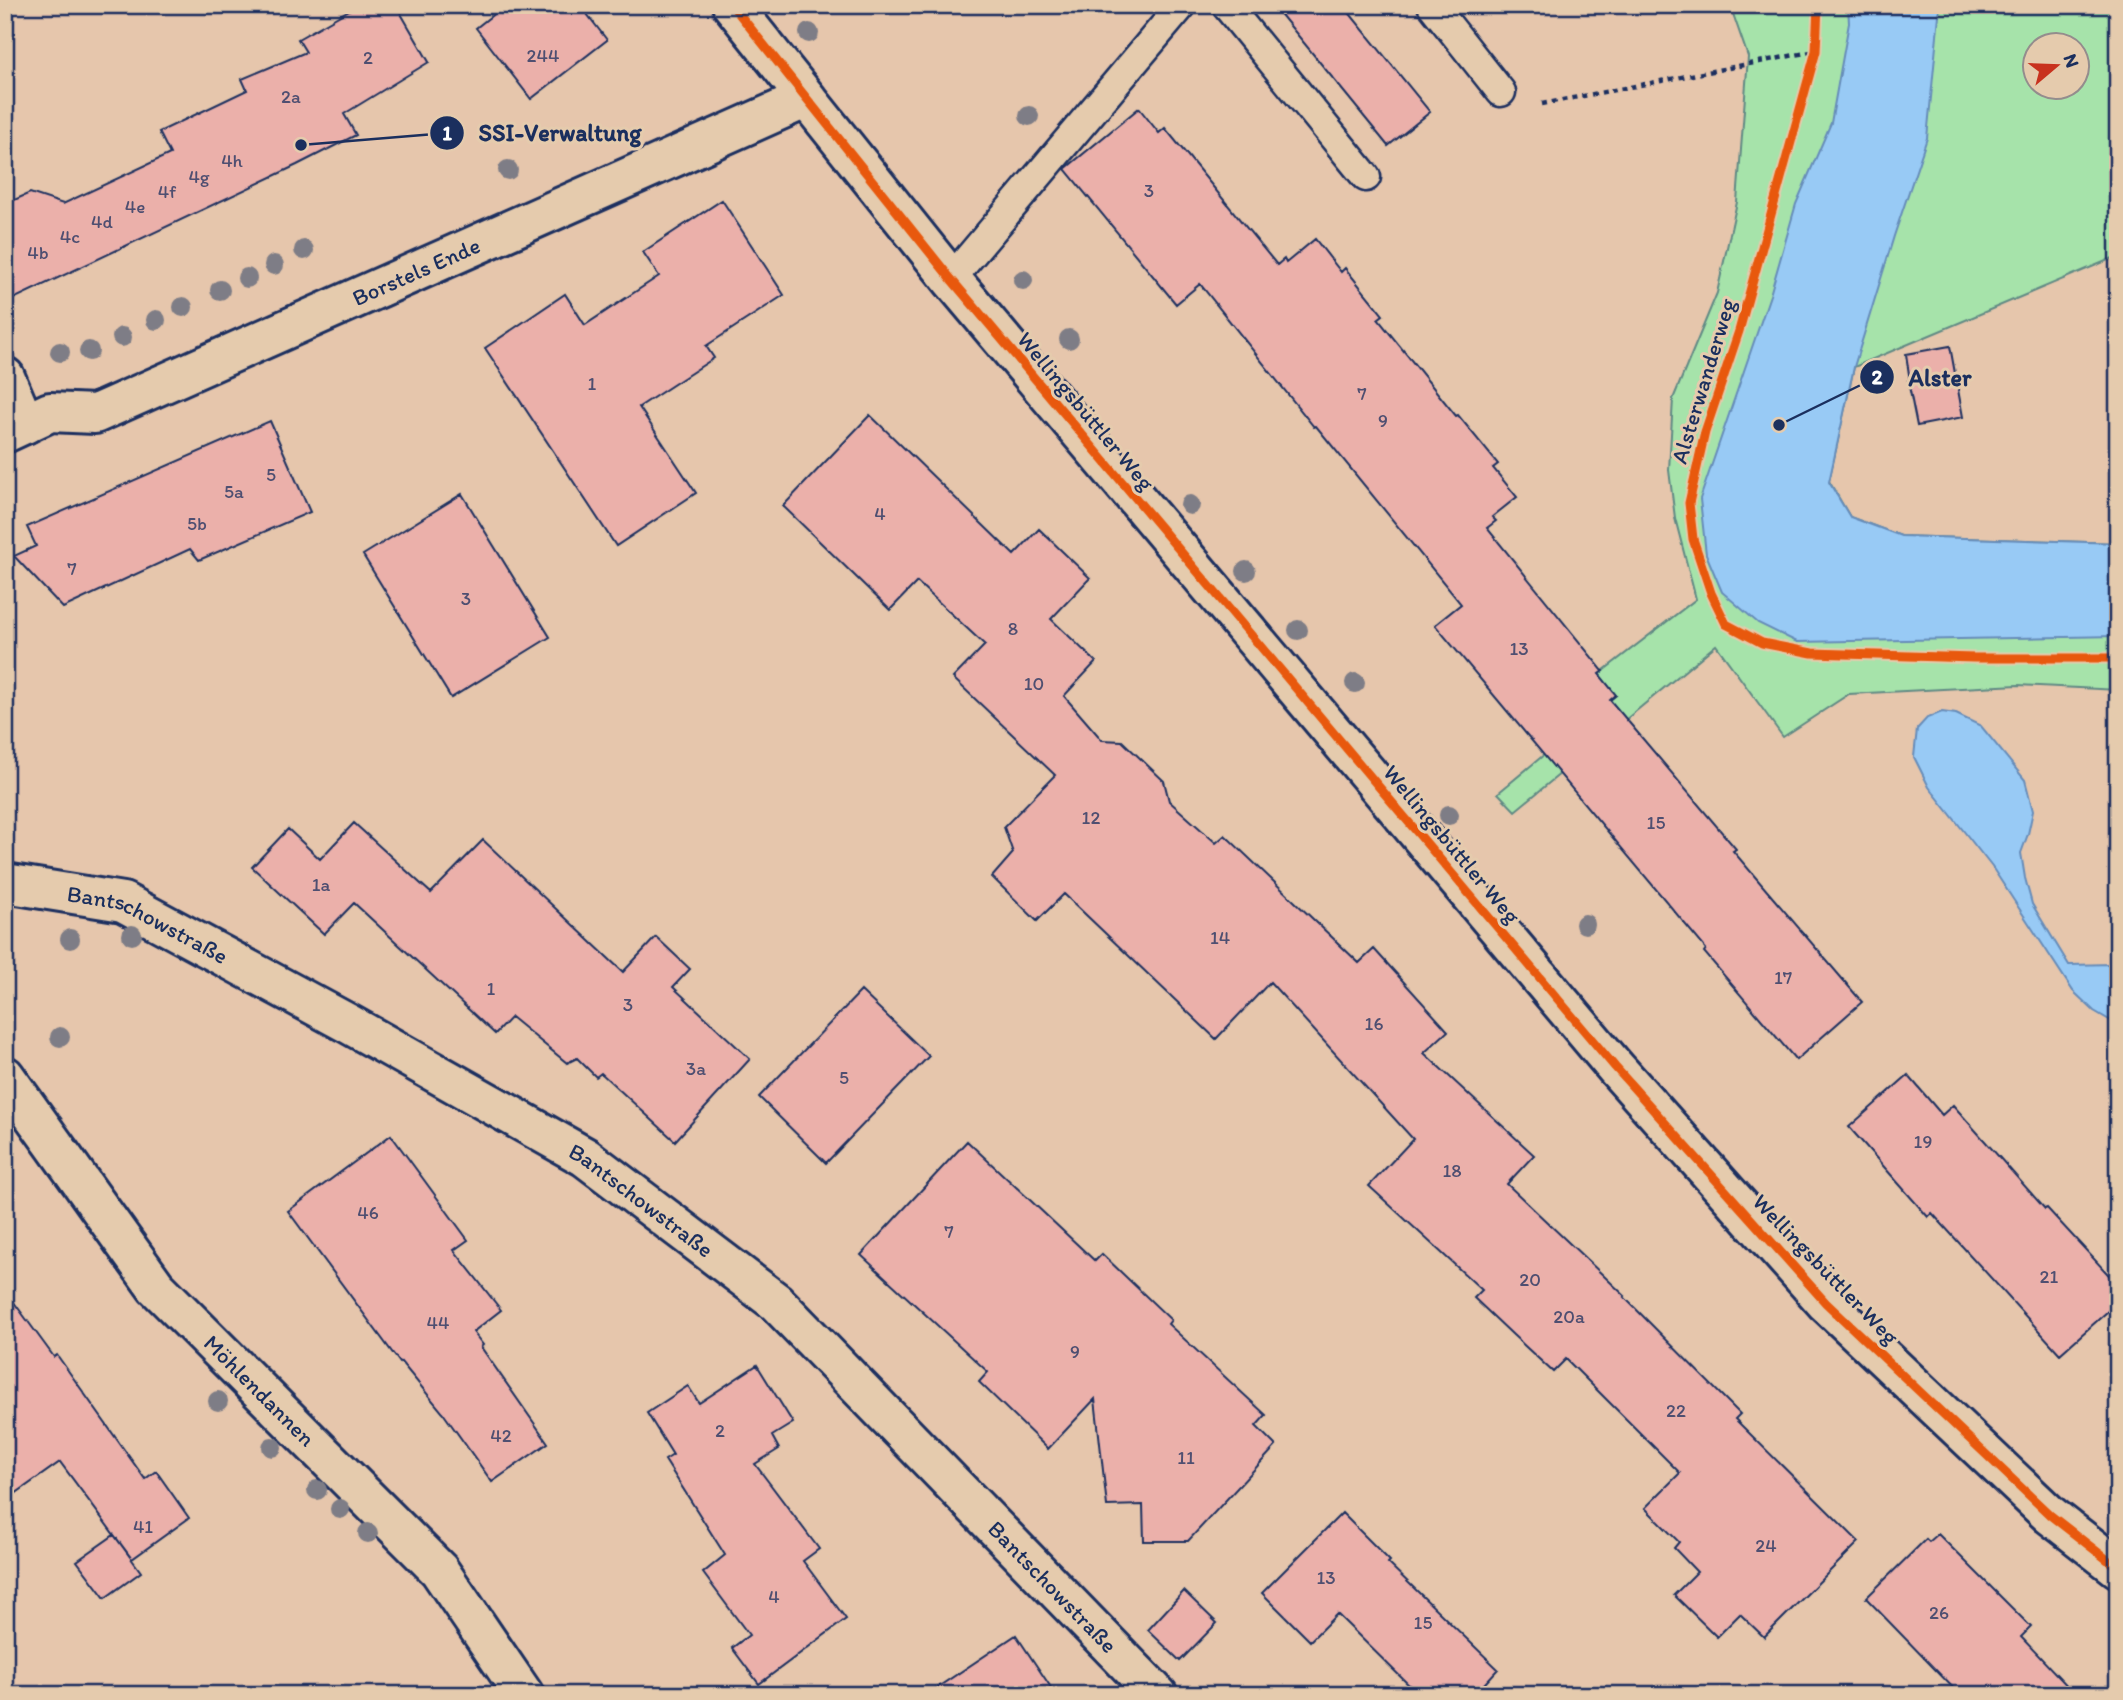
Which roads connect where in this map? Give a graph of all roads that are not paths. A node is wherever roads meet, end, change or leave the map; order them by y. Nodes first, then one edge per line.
1 (732, 5) edge
2 (1182, 5) edge
3 (1226, 5) edge
4 (1432, 5) edge
5 (1501, 92) road end
6 (805, 99) junction
7 (1366, 177) dead end
8 (951, 279) junction
9 (5, 377) edge
10 (15, 429) edge
11 (5, 883) edge
12 (5, 1076) edge
13 (2118, 1568) edge
14 (524, 1695) edge
15 (1158, 1695) edge

1 - 6 street, Wellingsbüttler Weg
2 - 8 lane
3 - 7 lane
4 - 5 lane
6 - 8 street, Wellingsbüttler Weg
6 - 10 street, Borstels Ende
8 - 13 street, Wellingsbüttler Weg
9 - 10 street, Borstels Ende
11 - 15 street, Bantschowstraße
12 - 14 street, Möhlendannen

